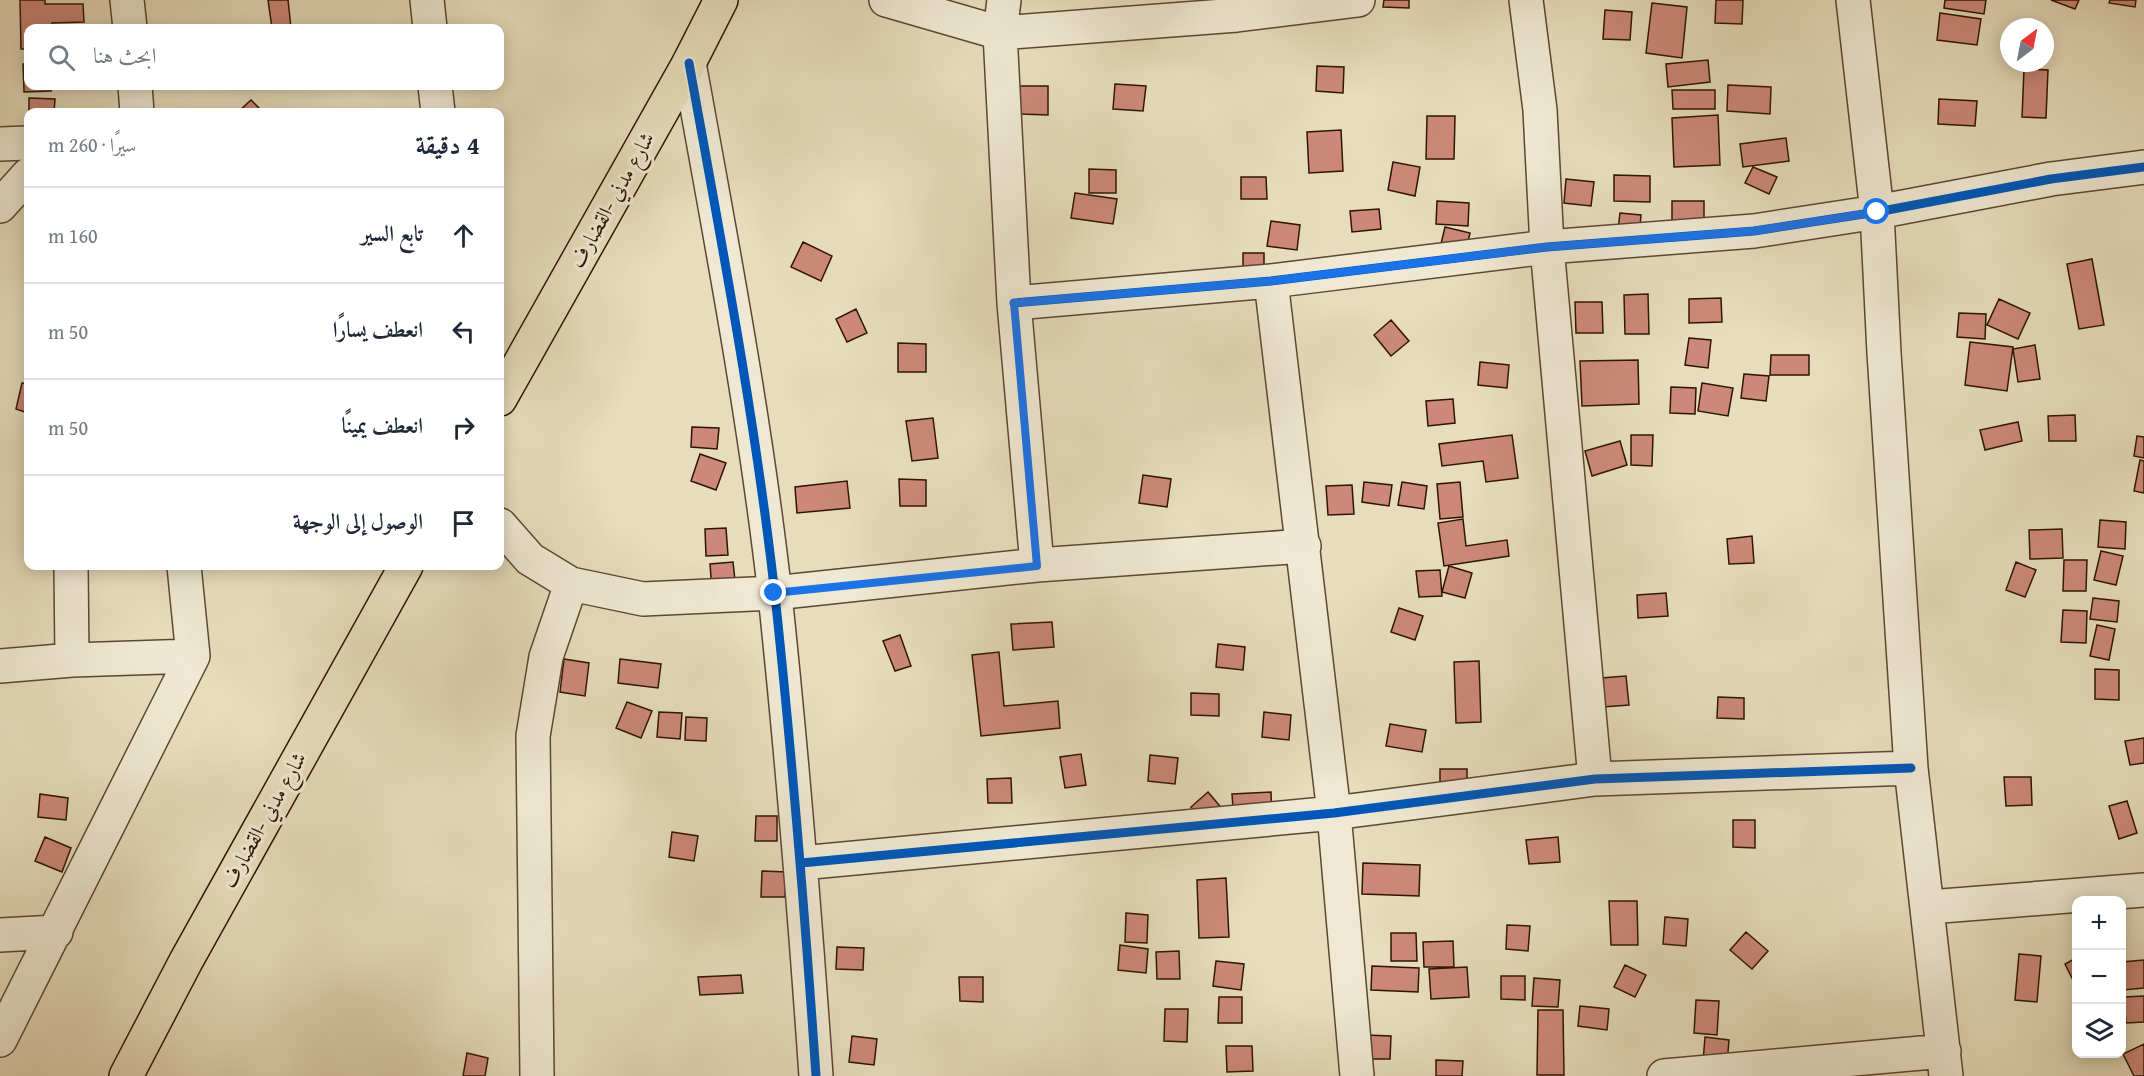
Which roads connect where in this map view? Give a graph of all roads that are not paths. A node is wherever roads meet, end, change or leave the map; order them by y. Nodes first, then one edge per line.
1 (127, 0) edge
2 (427, 0) edge
3 (721, 0) edge
4 (886, 0) edge
5 (1004, 0) edge
6 (1358, 0) edge
7 (1526, 0) edge
8 (1853, 0) edge
9 (129, 24) edge
10 (430, 24) edge
11 (1000, 33) junction
12 (689, 63) junction
13 (135, 90) edge
14 (435, 90) edge
15 (137, 108) edge
16 (438, 108) edge
17 (24, 143) edge
18 (0, 144) edge
19 (2144, 167) edge
20 (24, 179) edge
21 (0, 206) edge
22 (1877, 212) junction
23 (1547, 247) junction
24 (1271, 281) junction
25 (1014, 303) junction
26 (504, 392) edge
27 (504, 530) edge
28 (1304, 546) junction
29 (1037, 566) junction
30 (71, 570) edge
31 (184, 570) edge
32 (404, 570) edge
33 (571, 584) junction
34 (774, 593) junction
35 (193, 656) junction
36 (72, 660) junction
37 (0, 666) edge
38 (1911, 768) junction
39 (1595, 779) junction
40 (1334, 813) junction
41 (801, 863) junction
42 (2144, 890) edge
43 (1929, 908) junction
44 (56, 932) junction
45 (0, 935) edge
46 (0, 1040) edge
47 (1945, 1064) edge
48 (126, 1076) edge
49 (537, 1076) edge
50 (816, 1076) edge
51 (1357, 1076) edge
52 (1664, 1076) edge

1 - 9 street
2 - 10 street
3 - 12 highway, شارع مدني -القضارف
4 - 11 street
5 - 11 street
6 - 11 street
7 - 23 street
8 - 22 street
11 - 25 street
12 - 26 highway, شارع مدني -القضارف
12 - 34 street
13 - 15 street
14 - 16 street
17 - 18 street
19 - 22 street
20 - 21 street
22 - 23 street
22 - 38 street
23 - 24 street
23 - 39 street
24 - 25 street
24 - 28 street
25 - 29 street
27 - 33 street
28 - 29 street
28 - 40 street
29 - 34 street
30 - 36 street
31 - 35 street
32 - 48 highway, شارع مدني -القضارف
33 - 34 street
33 - 49 street
34 - 41 street
35 - 36 street
35 - 44 street
36 - 37 street
38 - 39 street
38 - 43 street
39 - 40 street
40 - 41 street
40 - 51 street
41 - 50 street
42 - 43 street
43 - 47 street
44 - 45 street
44 - 46 street
47 - 52 street

